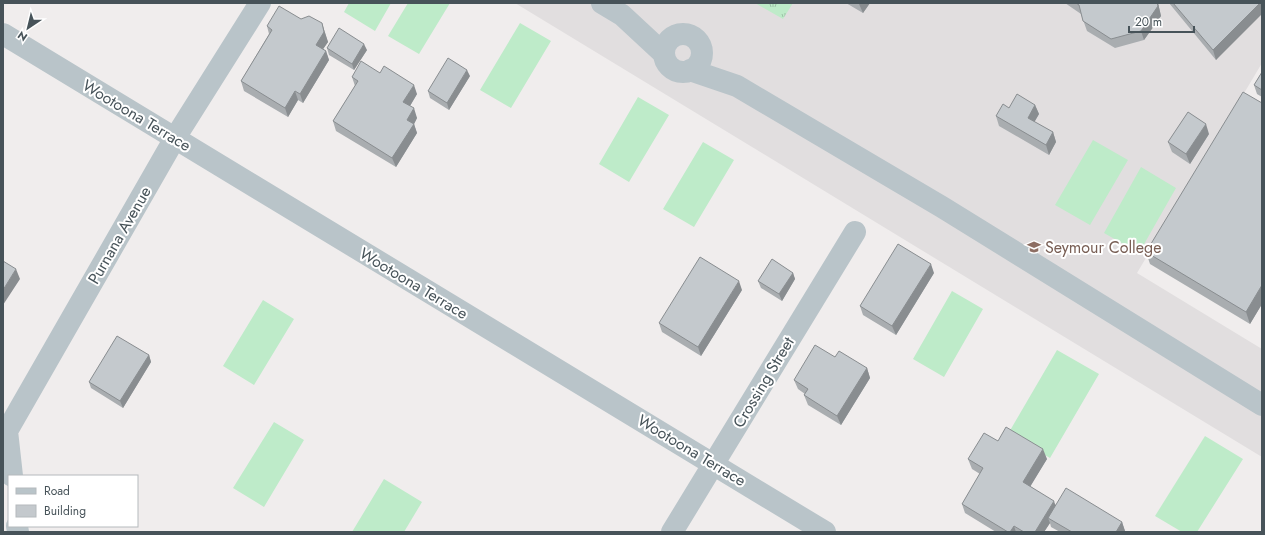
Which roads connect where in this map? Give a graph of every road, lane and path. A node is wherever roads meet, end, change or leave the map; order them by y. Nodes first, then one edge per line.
1 (260, 3) edge
2 (602, 3) edge
3 (622, 15) junction
4 (3, 34) edge
5 (678, 34) junction
6 (700, 44) junction
7 (664, 54) junction
8 (690, 70) junction
9 (738, 86) junction
10 (175, 138) junction
11 (855, 232) dead end
12 (1262, 405) edge
13 (714, 464) junction
14 (12, 475) edge
15 (672, 532) edge
16 (826, 532) edge

1 - 10 street, Purnana Avenue
2 - 3 street
3 - 5 street
3 - 7 street
4 - 10 street, Wootoona Terrace
5 - 6 street
5 - 7 street
6 - 8 street
6 - 9 street
7 - 8 street
8 - 9 street
9 - 12 street
10 - 13 street, Wootoona Terrace
10 - 14 street, Purnana Avenue
11 - 13 street, Crossing Street
13 - 15 street, Crossing Street
13 - 16 street, Wootoona Terrace

